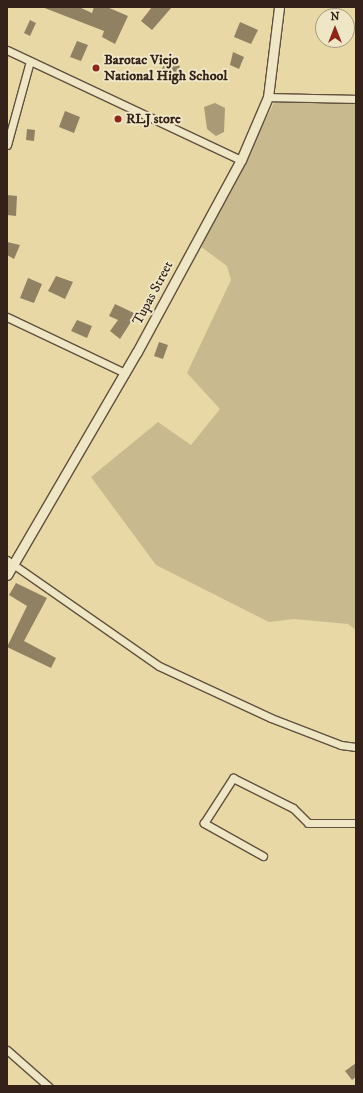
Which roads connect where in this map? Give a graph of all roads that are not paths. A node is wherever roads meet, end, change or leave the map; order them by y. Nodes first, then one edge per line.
1 (279, 7) edge
2 (7, 50) edge
3 (30, 61) junction
4 (268, 97) junction
5 (356, 99) edge
6 (7, 145) edge
7 (240, 160) junction
8 (7, 317) edge
9 (125, 373) junction
10 (10, 562) edge
11 (7, 575) edge
12 (356, 747) edge
13 (356, 823) edge
14 (263, 856) dead end
15 (7, 1050) edge
16 (48, 1086) edge

1 - 4 street, Tupas Street
2 - 3 street
3 - 6 street
3 - 7 street
4 - 5 street
4 - 7 street, Tupas Street
7 - 9 street, Tupas Street
8 - 9 street
9 - 10 street, Tupas Street
10 - 11 street, Tupas Street
10 - 12 street
13 - 14 street
15 - 16 street

